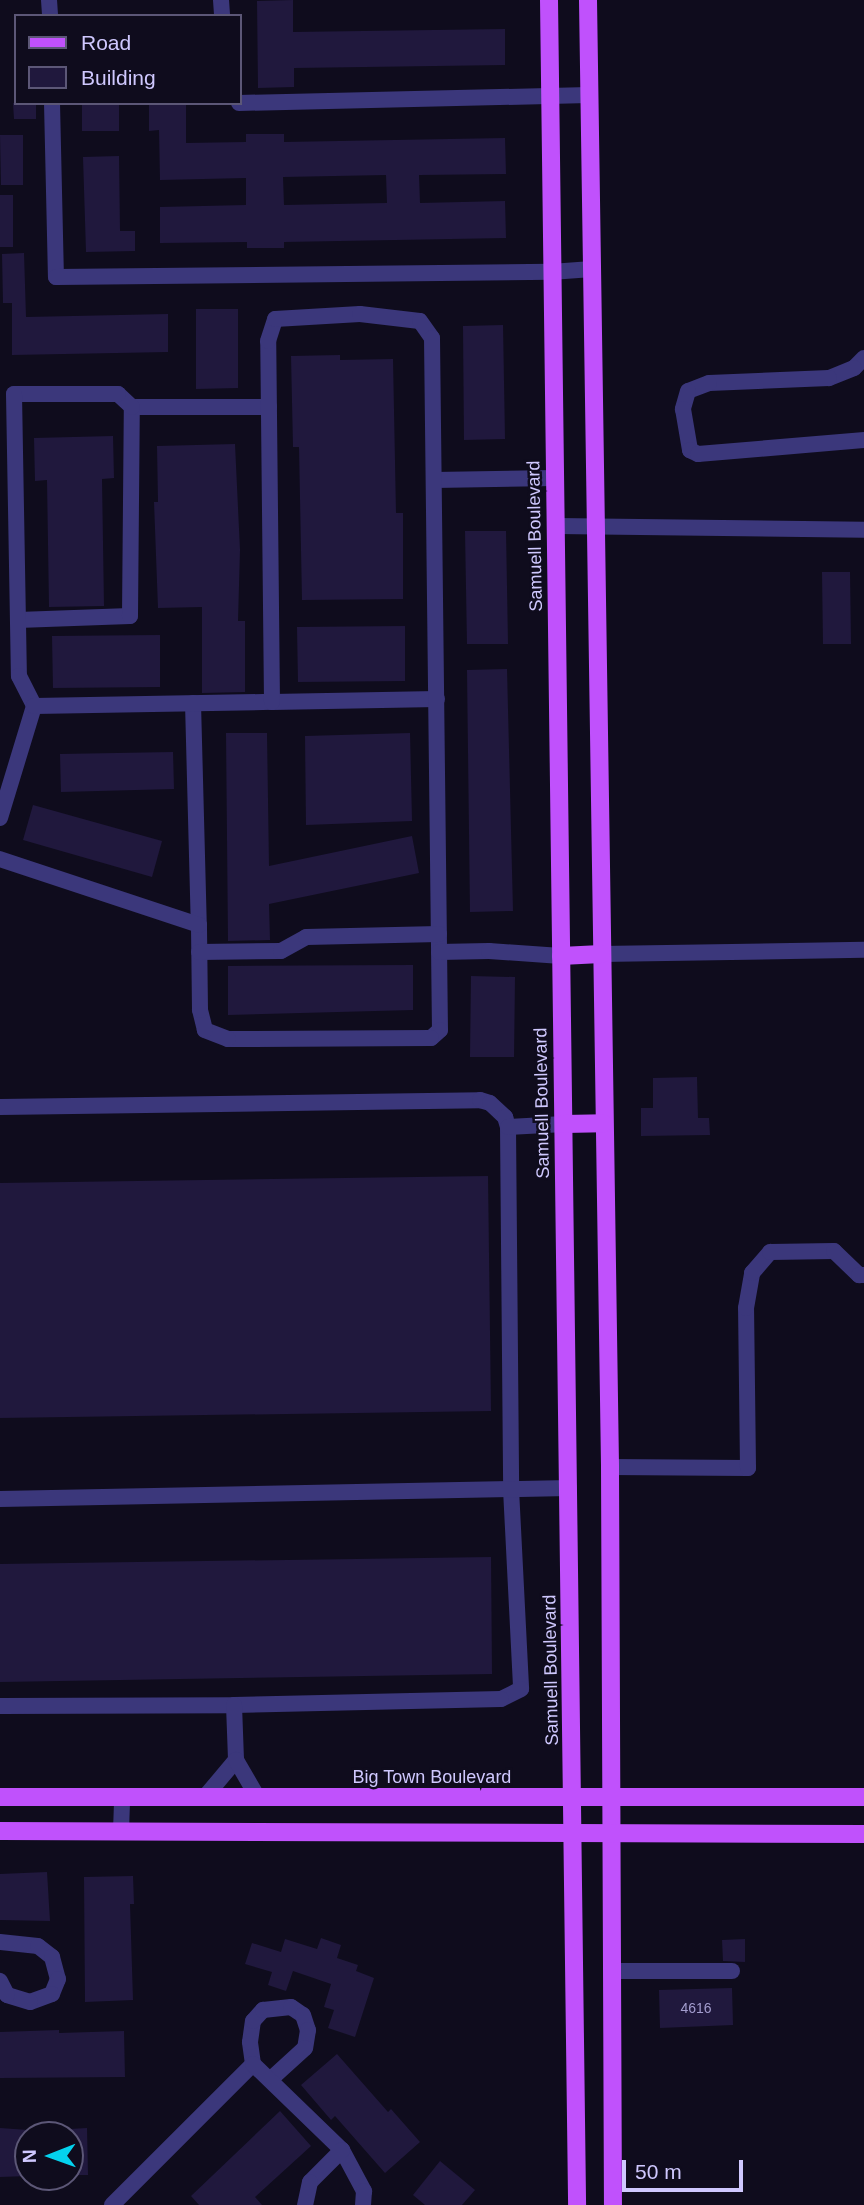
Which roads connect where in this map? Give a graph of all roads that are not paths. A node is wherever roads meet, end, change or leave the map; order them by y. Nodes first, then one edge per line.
1 (549, 0) edge
2 (588, 0) edge
3 (589, 95) junction
4 (550, 97) junction
5 (242, 103) edge
6 (52, 105) edge
7 (592, 269) junction
8 (551, 272) junction
9 (864, 358) edge
10 (7, 394) edge
11 (132, 407) junction
12 (269, 407) junction
13 (864, 440) edge
14 (555, 478) junction
15 (434, 480) junction
16 (595, 525) junction
17 (557, 526) junction
18 (864, 530) edge
19 (18, 620) junction
20 (437, 699) junction
21 (272, 702) junction
22 (193, 704) junction
23 (34, 706) junction
24 (0, 818) edge
25 (0, 859) edge
26 (199, 925) junction
27 (439, 934) junction
28 (864, 950) edge
29 (199, 952) junction
30 (439, 952) junction
31 (601, 954) junction
32 (561, 956) junction
33 (0, 1107) edge
34 (603, 1123) junction
35 (564, 1124) junction
36 (508, 1127) junction
37 (864, 1275) edge
38 (610, 1467) junction
39 (569, 1488) junction
40 (511, 1489) junction
41 (0, 1499) edge
42 (0, 1706) edge
43 (234, 1706) junction
44 (236, 1760) junction
45 (0, 1797) edge
46 (864, 1797) edge
47 (122, 1798) junction
48 (204, 1798) junction
49 (258, 1798) junction
50 (610, 1798) junction
51 (574, 1799) junction
52 (0, 1831) edge
53 (121, 1831) junction
54 (574, 1832) junction
55 (610, 1832) junction
56 (864, 1834) edge
57 (0, 1942) edge
58 (612, 1971) junction
59 (732, 1971) dead end
60 (0, 1981) edge
61 (254, 2064) junction
62 (270, 2080) junction
63 (342, 2150) junction
64 (112, 2205) edge
65 (304, 2205) edge
66 (363, 2205) edge
67 (577, 2205) edge
68 (613, 2205) edge

1 - 4 main road, Samuell Boulevard
2 - 3 main road
3 - 4 lane
3 - 7 main road
4 - 5 lane
4 - 8 main road, Samuell Boulevard
6 - 8 lane
7 - 8 lane
7 - 16 main road
8 - 14 main road, Samuell Boulevard
9 - 13 lane
10 - 11 lane
10 - 19 lane
11 - 12 lane
11 - 19 lane
12 - 15 lane
12 - 21 lane
14 - 15 lane
14 - 17 main road, Samuell Boulevard
15 - 20 lane
16 - 17 lane
16 - 18 lane
16 - 31 main road
17 - 32 main road, Samuell Boulevard
19 - 23 lane
20 - 21 lane
20 - 27 lane
21 - 22 lane
22 - 23 lane
22 - 26 lane
23 - 24 lane
25 - 26 lane
26 - 29 lane
27 - 29 lane
27 - 30 lane
28 - 31 lane
29 - 30 lane
30 - 32 lane
31 - 32 main road
31 - 34 main road
32 - 35 main road, Samuell Boulevard
33 - 36 lane
34 - 35 main road
34 - 38 main road
35 - 36 lane
35 - 39 main road, Samuell Boulevard
36 - 40 lane
37 - 38 lane
38 - 50 main road
39 - 40 lane
39 - 51 main road, Samuell Boulevard
40 - 41 lane
40 - 43 lane
42 - 43 lane
43 - 44 lane
44 - 48 lane
44 - 49 lane
45 - 47 main road, Big Town Boulevard
46 - 50 main road, Big Town Boulevard
47 - 48 main road, Big Town Boulevard
47 - 53 lane
48 - 49 main road, Big Town Boulevard
49 - 51 main road, Big Town Boulevard
50 - 51 main road, Big Town Boulevard
50 - 55 main road
51 - 54 main road, Samuell Boulevard
52 - 53 main road
53 - 54 main road
54 - 55 main road
54 - 67 main road, Samuell Boulevard
55 - 56 main road
55 - 58 main road
57 - 60 lane
58 - 59 lane
58 - 68 main road
61 - 62 lane
61 - 62 lane
61 - 64 lane
62 - 63 lane
63 - 65 lane
63 - 66 lane

